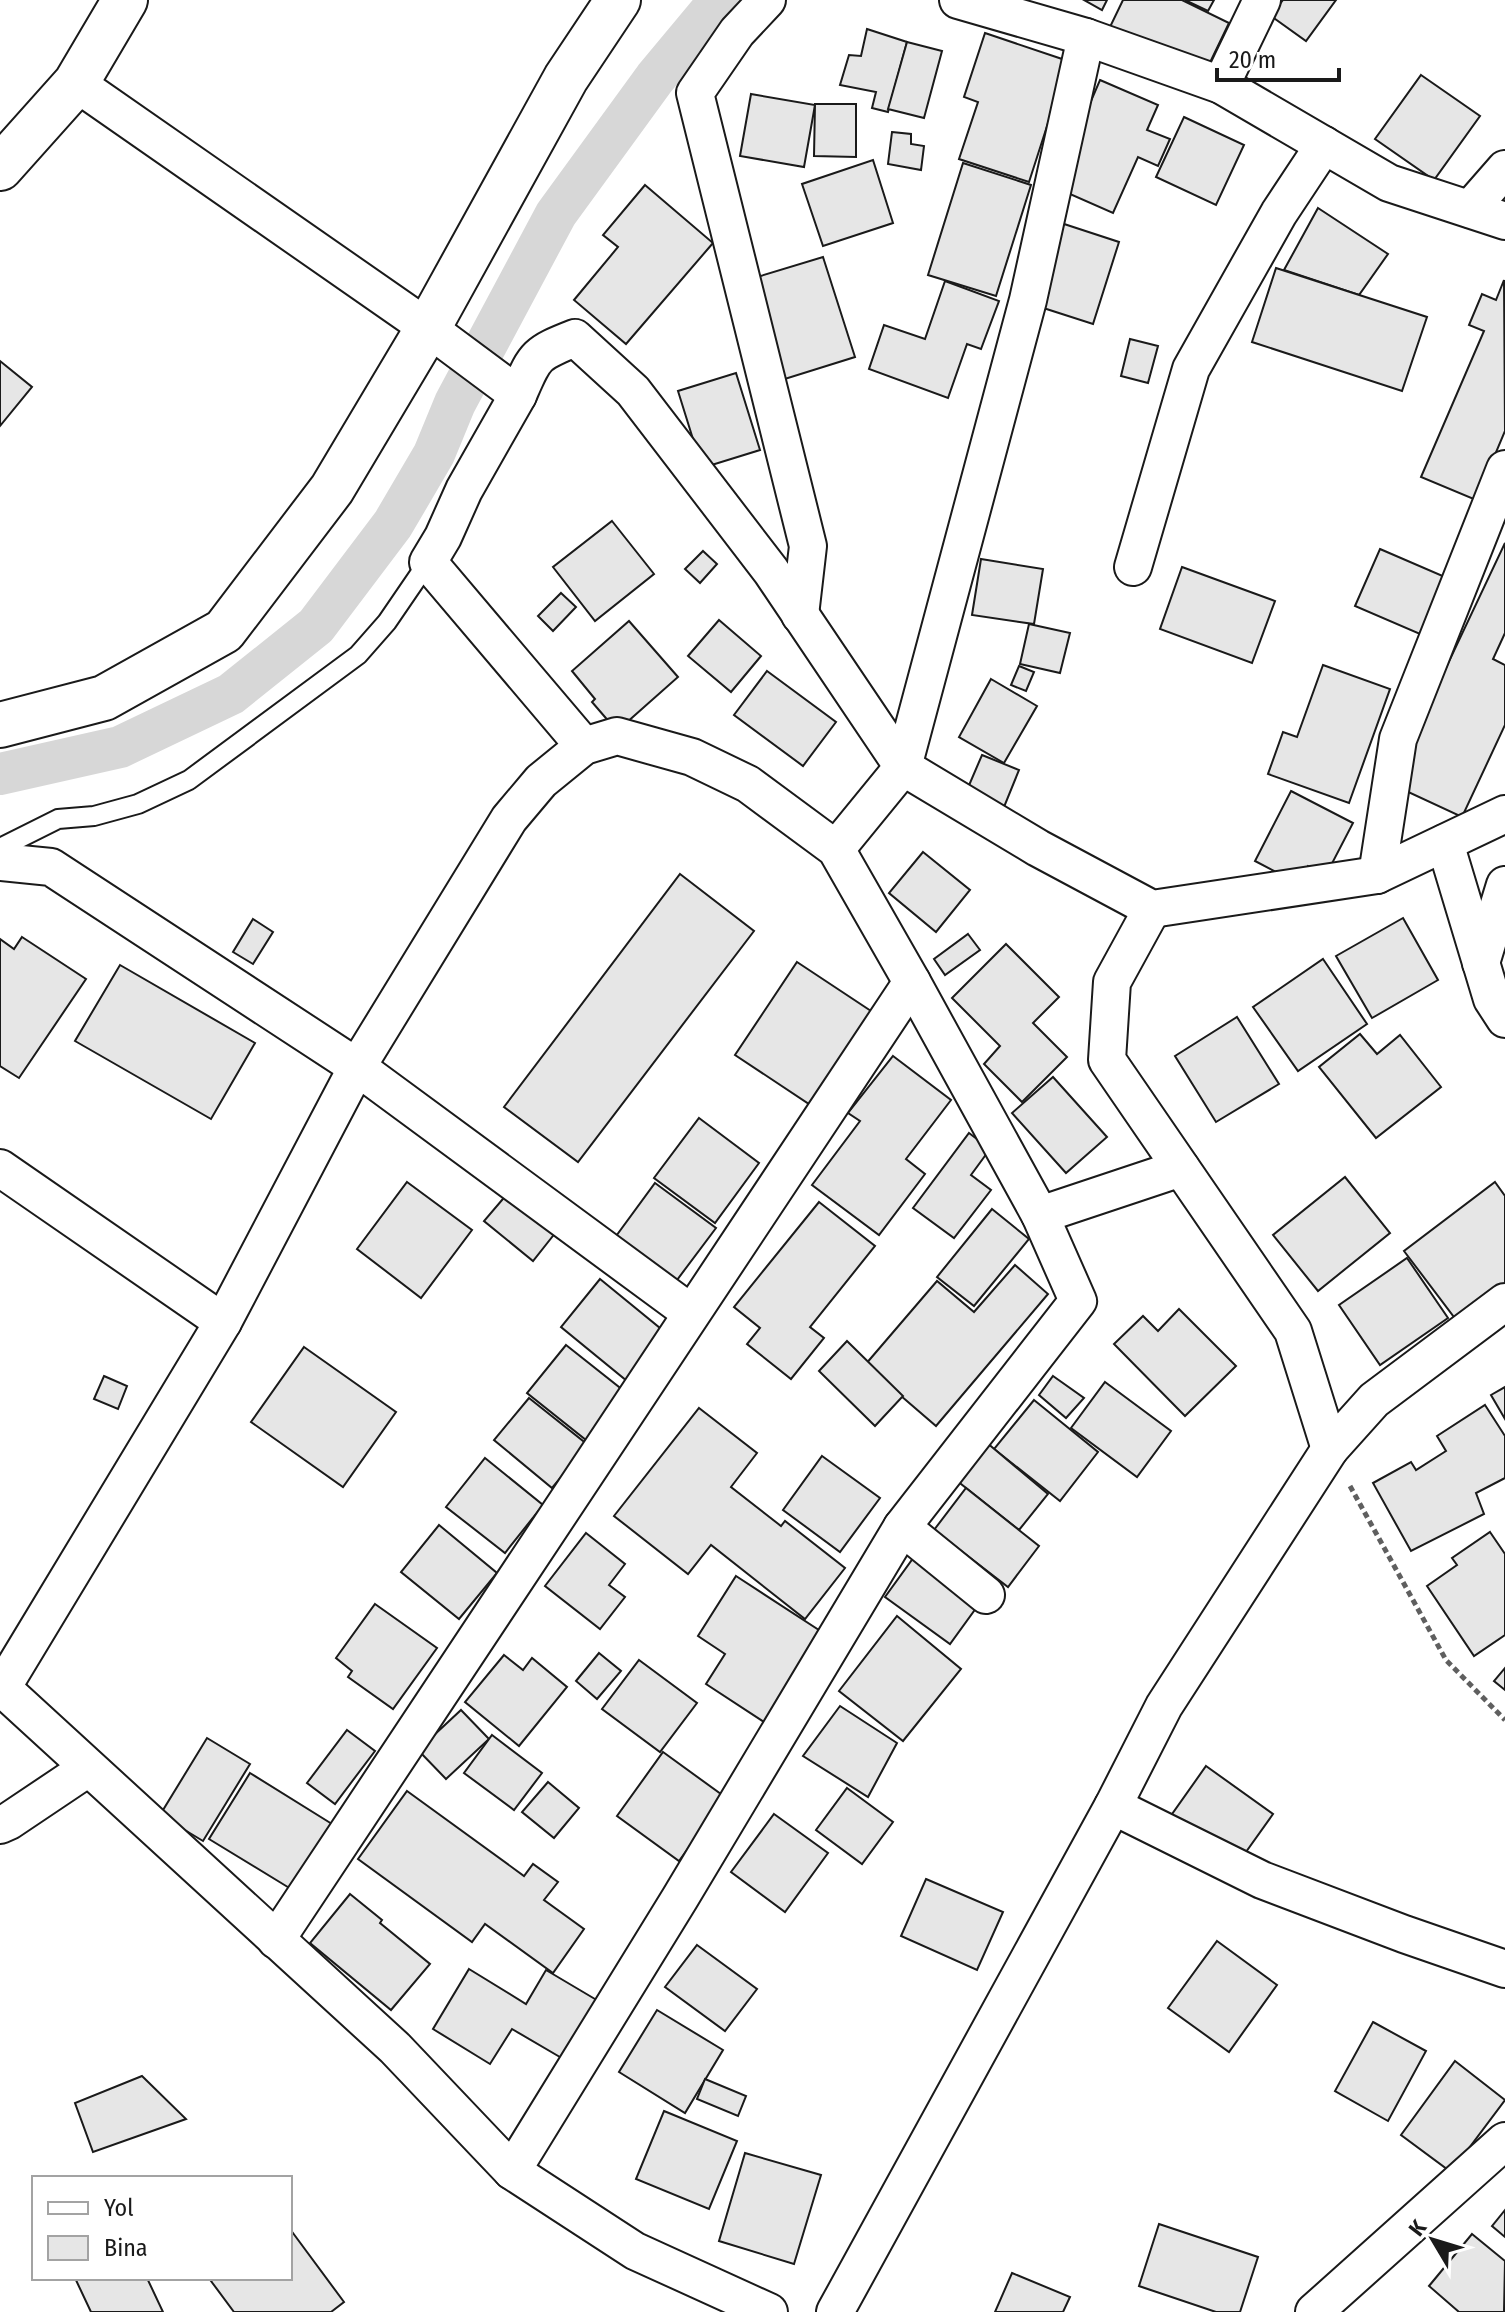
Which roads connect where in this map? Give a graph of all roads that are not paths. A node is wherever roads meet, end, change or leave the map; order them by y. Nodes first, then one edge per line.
1 (125, 0) edge
2 (618, 0) edge
3 (767, 0) edge
4 (958, 0) edge
5 (1262, 0) edge
6 (1086, 37) junction
7 (76, 83) junction
8 (1221, 85) junction
9 (1324, 145) junction
10 (0, 167) edge
11 (1505, 169) edge
12 (1470, 209) junction
13 (1505, 221) edge
14 (428, 328) junction
15 (509, 389) junction
16 (1505, 469) edge
17 (428, 562) junction
18 (1133, 567) dead end
19 (800, 615) junction
20 (0, 725) edge
21 (584, 746) junction
22 (903, 767) junction
23 (1505, 814) edge
24 (1445, 843) junction
25 (0, 848) edge
26 (836, 849) junction
27 (0, 862) edge
28 (1377, 875) junction
29 (1505, 885) edge
30 (1152, 909) junction
31 (1481, 963) junction
32 (912, 982) junction
33 (1505, 1019) edge
34 (357, 1067) junction
35 (0, 1168) edge
36 (1181, 1168) junction
37 (1040, 1215) junction
38 (1505, 1302) edge
39 (691, 1313) junction
40 (223, 1322) junction
41 (1330, 1449) junction
42 (902, 1527) junction
43 (986, 1595) dead end
44 (1, 1687) edge
45 (88, 1768) junction
46 (1113, 1806) junction
47 (0, 1825) edge
48 (276, 1940) junction
49 (1505, 1969) edge
50 (1505, 2141) edge
51 (512, 2171) junction
52 (769, 2312) edge
53 (835, 2312) edge
54 (1314, 2312) edge

1 - 7 street
2 - 14 street
3 - 19 street
4 - 6 street
5 - 8 street
6 - 8 street
6 - 22 street
7 - 10 street
7 - 14 street
8 - 9 street
9 - 12 street
9 - 18 street
11 - 12 street
12 - 13 street
14 - 15 street
14 - 20 street
15 - 17 street
15 - 19 street
16 - 28 street
17 - 21 street
17 - 25 lane
19 - 22 street
21 - 26 street
21 - 34 street
22 - 26 street
22 - 30 street
23 - 24 street
24 - 28 street
24 - 31 street
26 - 32 street
27 - 34 street
28 - 30 street
29 - 31 street
30 - 36 street
31 - 33 street
32 - 37 street
32 - 39 street
34 - 39 street
34 - 40 street
35 - 40 street
36 - 37 street
36 - 41 street
37 - 42 street
38 - 41 street
39 - 48 street
40 - 44 street
41 - 46 street
42 - 43 street
42 - 51 street
44 - 45 street
45 - 47 street
45 - 48 street
46 - 49 street
46 - 53 street
48 - 51 street
50 - 54 street
51 - 52 street

